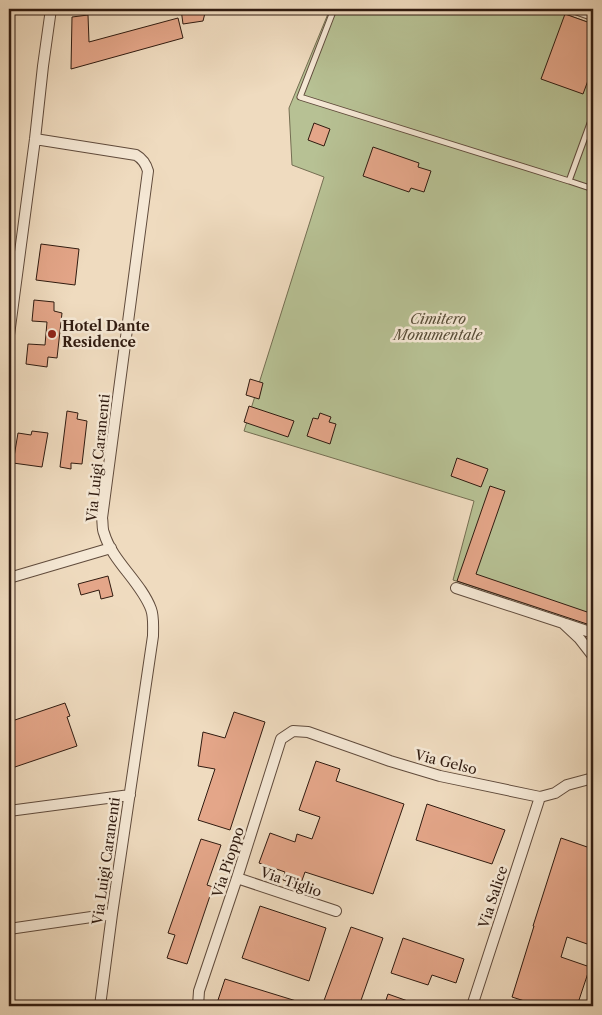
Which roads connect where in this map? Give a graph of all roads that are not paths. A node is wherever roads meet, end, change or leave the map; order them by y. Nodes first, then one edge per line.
1 (51, 9) edge
2 (334, 9) edge
3 (568, 9) edge
4 (593, 18) edge
5 (593, 115) edge
6 (35, 139) junction
7 (569, 181) junction
8 (593, 189) edge
9 (9, 335) edge
10 (111, 548) junction
11 (9, 578) edge
12 (456, 588) dead end
13 (563, 623) junction
14 (593, 633) edge
15 (593, 656) edge
16 (293, 730) joint
17 (593, 778) edge
18 (130, 795) junction
19 (540, 797) junction
20 (9, 811) edge
21 (237, 878) junction
22 (336, 911) dead end
23 (112, 914) junction
24 (9, 929) edge
25 (100, 1006) edge
26 (198, 1006) edge
27 (472, 1006) edge

1 - 6 street
2 - 7 lane
3 - 4 lane
5 - 7 lane
6 - 9 street
6 - 10 street, Via Luigi Caranenti
7 - 8 lane
10 - 11 street
10 - 18 street, Via Luigi Caranenti
12 - 13 street
13 - 14 street
13 - 15 street
16 - 19 street, Via Gelso
16 - 21 street, Via Pioppo
17 - 19 street
18 - 20 street
18 - 23 street, Via Luigi Caranenti
19 - 27 street, Via Salice
21 - 22 street, Via Tiglio
21 - 26 street, Via Pioppo
23 - 24 street
23 - 25 street, Via Luigi Caranenti

